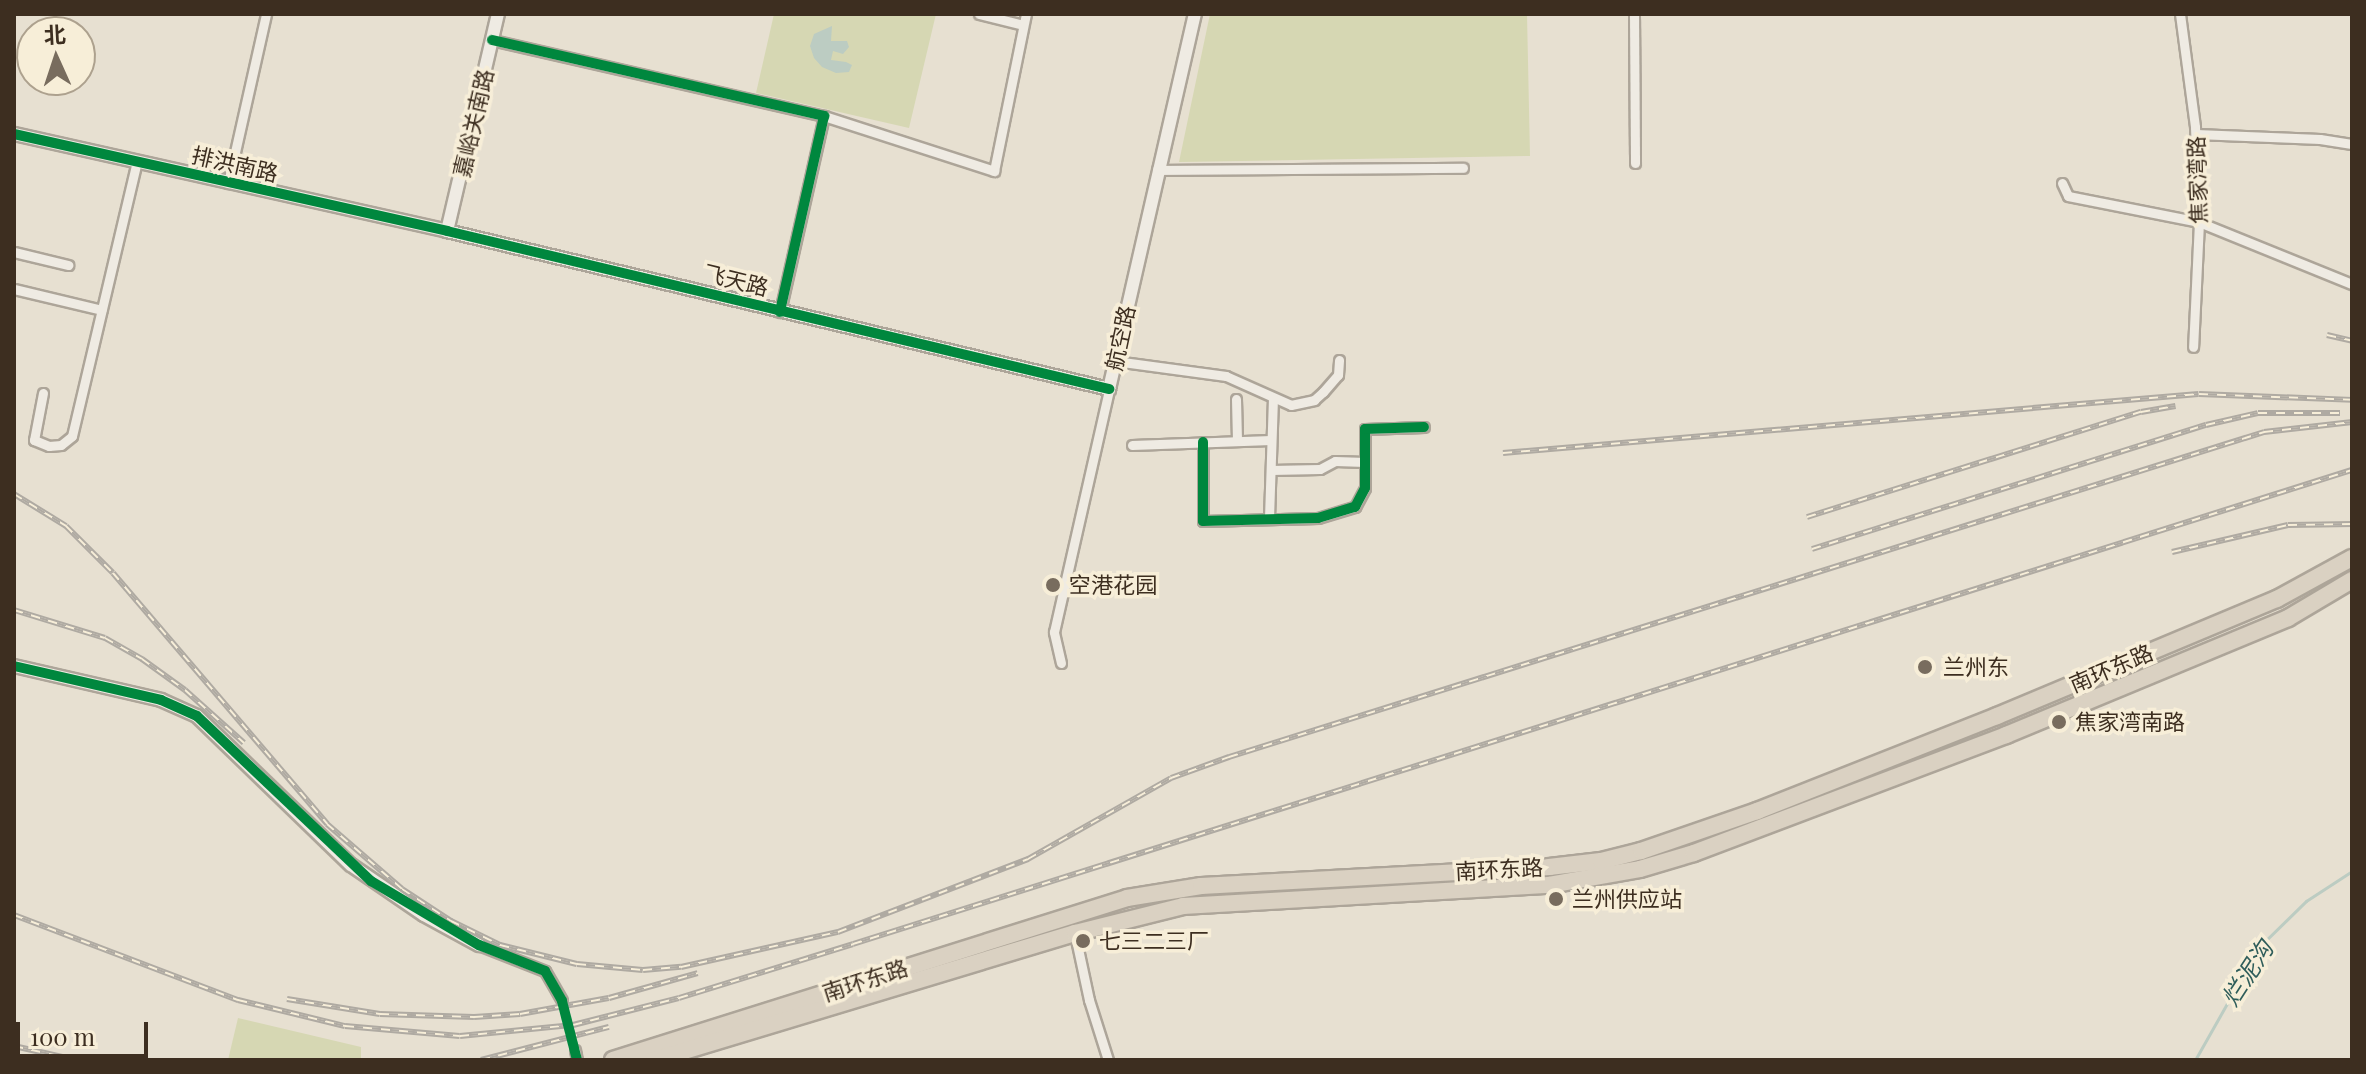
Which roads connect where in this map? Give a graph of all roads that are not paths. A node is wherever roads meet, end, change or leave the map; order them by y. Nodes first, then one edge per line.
1 (266, 14) edge
2 (498, 14) edge
3 (979, 14) edge
4 (1026, 14) edge
5 (1195, 14) edge
6 (1634, 14) edge
7 (2180, 14) edge
8 (1023, 25) junction
9 (492, 40) junction
10 (824, 116) junction
11 (14, 134) edge
12 (2196, 134) junction
13 (2352, 144) edge
14 (137, 162) junction
15 (1635, 163) dead end
16 (1463, 168) dead end
17 (1157, 170) junction
18 (228, 183) junction
19 (2062, 183) dead end
20 (2199, 222) junction
21 (447, 231) junction
22 (14, 252) edge
23 (68, 265) dead end
24 (2352, 284) edge
25 (14, 289) edge
26 (102, 310) junction
27 (780, 312) junction
28 (2193, 347) dead end
29 (1339, 360) dead end
30 (1115, 361) junction
31 (1109, 389) junction
32 (43, 393) dead end
33 (1273, 398) junction
34 (1236, 399) dead end
35 (1424, 427) dead end
36 (1271, 440) junction
37 (1237, 441) junction
38 (1203, 442) junction
39 (1132, 445) dead end
40 (1365, 462) junction
41 (1271, 470) junction
42 (1269, 518) junction
43 (2352, 558) edge
44 (2352, 580) edge
45 (1061, 663) dead end
46 (14, 666) edge
47 (1997, 716) junction
48 (2006, 735) junction
49 (1071, 914) junction
50 (1075, 933) junction
51 (479, 945) joint
52 (562, 1001) tunnel mouth
53 (613, 1060) edge
54 (654, 1060) edge
55 (1108, 1060) edge

1 - 18 street
2 - 9 street, 嘉峪关南路
3 - 8 street
4 - 8 street
5 - 17 street, 航空路
6 - 15 street
7 - 12 street, 焦家湾路
8 - 10 street
9 - 10 street
9 - 21 street, 嘉峪关南路
10 - 27 street
11 - 14 street, 排洪南路
12 - 13 street
12 - 20 street, 焦家湾路
14 - 18 street, 排洪南路
14 - 26 street
16 - 17 street
17 - 30 street, 航空路
18 - 21 street, 排洪南路
19 - 20 street
20 - 24 street
20 - 28 street, 焦家湾路
21 - 27 street, 飞天路
22 - 23 street
25 - 26 street
26 - 32 street
27 - 31 street, 飞天路
29 - 33 street
30 - 31 street, 航空路
30 - 33 street
31 - 45 street, 航空路
33 - 36 street
34 - 37 street
35 - 40 street
36 - 37 street
36 - 41 street
37 - 38 street
38 - 39 street
38 - 42 street
40 - 41 street
40 - 42 street
41 - 42 street
43 - 47 highway, 南环东路
44 - 48 highway, 南环东路
46 - 51 street
47 - 48 highway
47 - 49 highway, 南环东路
48 - 50 highway, 南环东路
49 - 50 street
49 - 53 highway, 南环东路
50 - 54 highway, 南环东路
50 - 55 street
51 - 52 street

